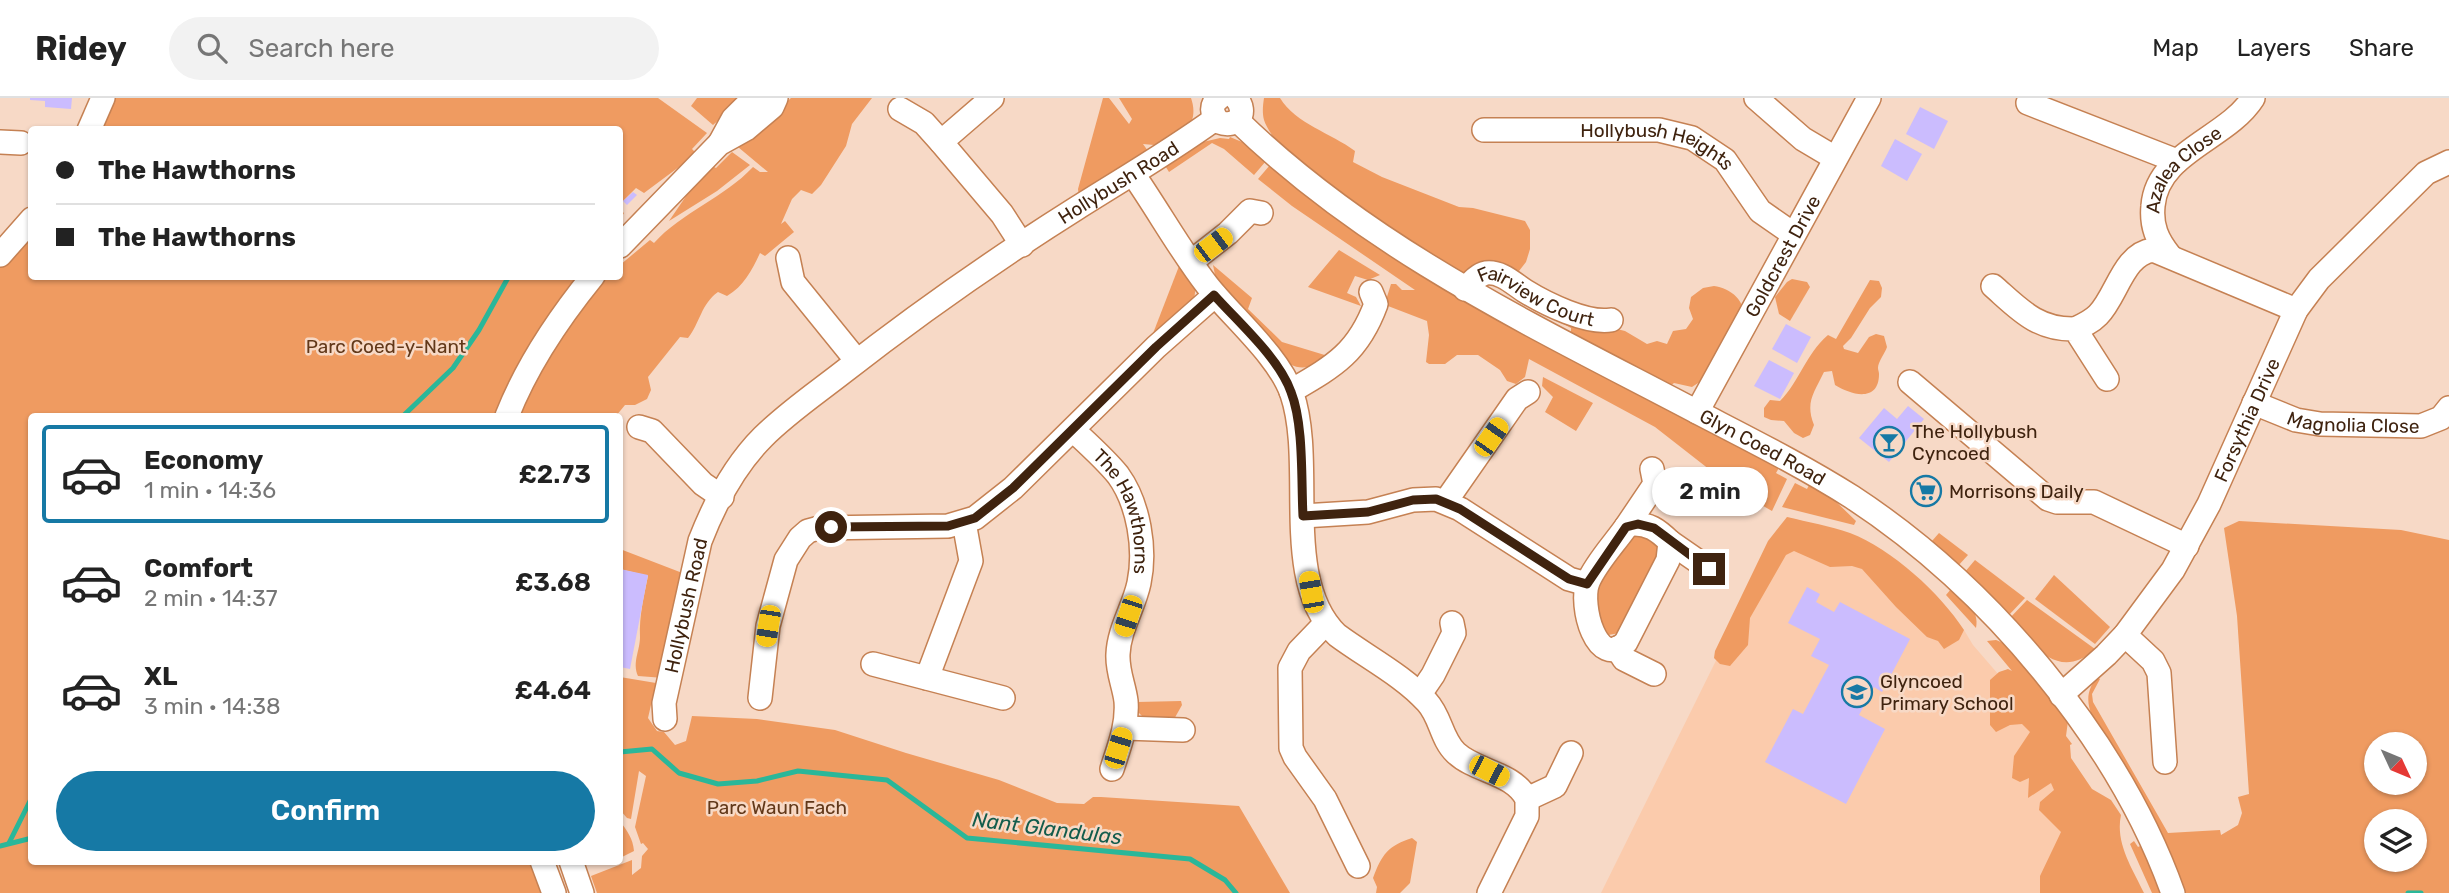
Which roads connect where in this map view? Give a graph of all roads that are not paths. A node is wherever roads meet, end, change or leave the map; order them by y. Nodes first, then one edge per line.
1 (103, 98) edge
2 (754, 98) edge
3 (776, 98) edge
4 (992, 98) edge
5 (1756, 98) edge
6 (1869, 98) edge
7 (2253, 98) edge
8 (2028, 103) dead end
9 (1227, 104) edge
10 (900, 109) dead end
11 (91, 126) edge
12 (1484, 130) dead end
13 (941, 142) junction
14 (719, 144) junction
15 (1835, 159) junction
16 (2177, 161) junction
17 (2449, 162) edge
18 (1133, 174) junction
19 (1261, 213) dead end
20 (28, 224) edge
21 (1793, 234) junction
22 (623, 243) edge
23 (1022, 245) junction
24 (0, 255) edge
25 (2169, 256) junction
26 (788, 258) dead end
27 (1191, 262) junction
28 (590, 280) edge
29 (1993, 286) dead end
30 (1465, 289) junction
31 (1371, 292) dead end
32 (1214, 295) junction
33 (2296, 310) junction
34 (1611, 320) dead end
35 (2075, 329) junction
36 (858, 361) junction
37 (2107, 379) dead end
38 (1910, 382) dead end
39 (1291, 391) junction
40 (1528, 392) dead end
41 (2254, 403) junction
42 (2449, 408) edge
43 (1697, 412) junction
44 (508, 413) edge
45 (639, 427) dead end
46 (1073, 430) junction
47 (1652, 470) dead end
48 (722, 497) junction
49 (1446, 501) junction
50 (1303, 516) junction
51 (964, 522) junction
52 (1626, 527) junction
53 (1670, 541) junction
54 (2187, 546) junction
55 (1709, 569) dead end
56 (1587, 584) junction
57 (1452, 623) dead end
58 (1325, 624) junction
59 (2125, 635) junction
60 (1617, 649) junction
61 (873, 664) dead end
62 (1654, 674) dead end
63 (927, 678) junction
64 (1420, 694) junction
65 (2061, 695) junction
66 (760, 698) dead end
67 (1003, 698) dead end
68 (665, 719) dead end
69 (1125, 728) junction
70 (1184, 730) dead end
71 (1571, 753) dead end
72 (2165, 762) dead end
73 (1112, 769) dead end
74 (1527, 799) junction
75 (544, 865) edge
76 (572, 865) edge
77 (1358, 866) dead end
78 (1497, 890) edge
79 (554, 893) edge
80 (582, 893) edge
81 (2172, 893) edge

1 - 11 street
2 - 14 street
3 - 14 street
4 - 13 street
5 - 15 street
6 - 15 street, Goldcrest Drive
7 - 16 street, Azalea Close
8 - 16 street
9 - 18 street, Hollybush Road
9 - 30 street, Glyn Coed Road
10 - 13 street
12 - 21 street, Hollybush Heights
13 - 23 street
14 - 22 street
15 - 21 street, Goldcrest Drive
16 - 25 street, Azalea Close
17 - 33 street, Forsythia Drive
18 - 23 street, Hollybush Road
18 - 27 street
19 - 27 street
20 - 24 street
21 - 43 street, Goldcrest Drive
23 - 36 street, Hollybush Road
25 - 33 street
25 - 35 street
26 - 36 street
27 - 32 street
28 - 44 street
29 - 35 street
30 - 34 street, Fairview Court
30 - 43 street, Glyn Coed Road
31 - 39 street
32 - 39 street
32 - 46 street, The Hawthorns
33 - 41 street, Forsythia Drive
35 - 37 street
36 - 48 street, Hollybush Road
38 - 54 street
39 - 50 street
40 - 49 street
41 - 42 street, Magnolia Close
41 - 54 street, Forsythia Drive
43 - 65 street, Glyn Coed Road
45 - 48 street
46 - 51 street, The Hawthorns
46 - 69 street, The Hawthorns
47 - 52 street
48 - 68 street, Hollybush Road
49 - 50 street
49 - 56 street
50 - 58 street
51 - 63 street
51 - 66 street, The Hawthorns
52 - 53 street
52 - 56 street
53 - 55 street
53 - 60 street
54 - 59 street, Forsythia Drive
56 - 60 street
57 - 64 street
58 - 64 street
58 - 77 street
59 - 65 street, Forsythia Drive
59 - 72 street
60 - 62 street
61 - 63 street
63 - 67 street
64 - 74 street
65 - 81 street, Glyn Coed Road
69 - 70 street
69 - 73 street, The Hawthorns
71 - 74 street
74 - 78 street
75 - 79 street
76 - 80 street

